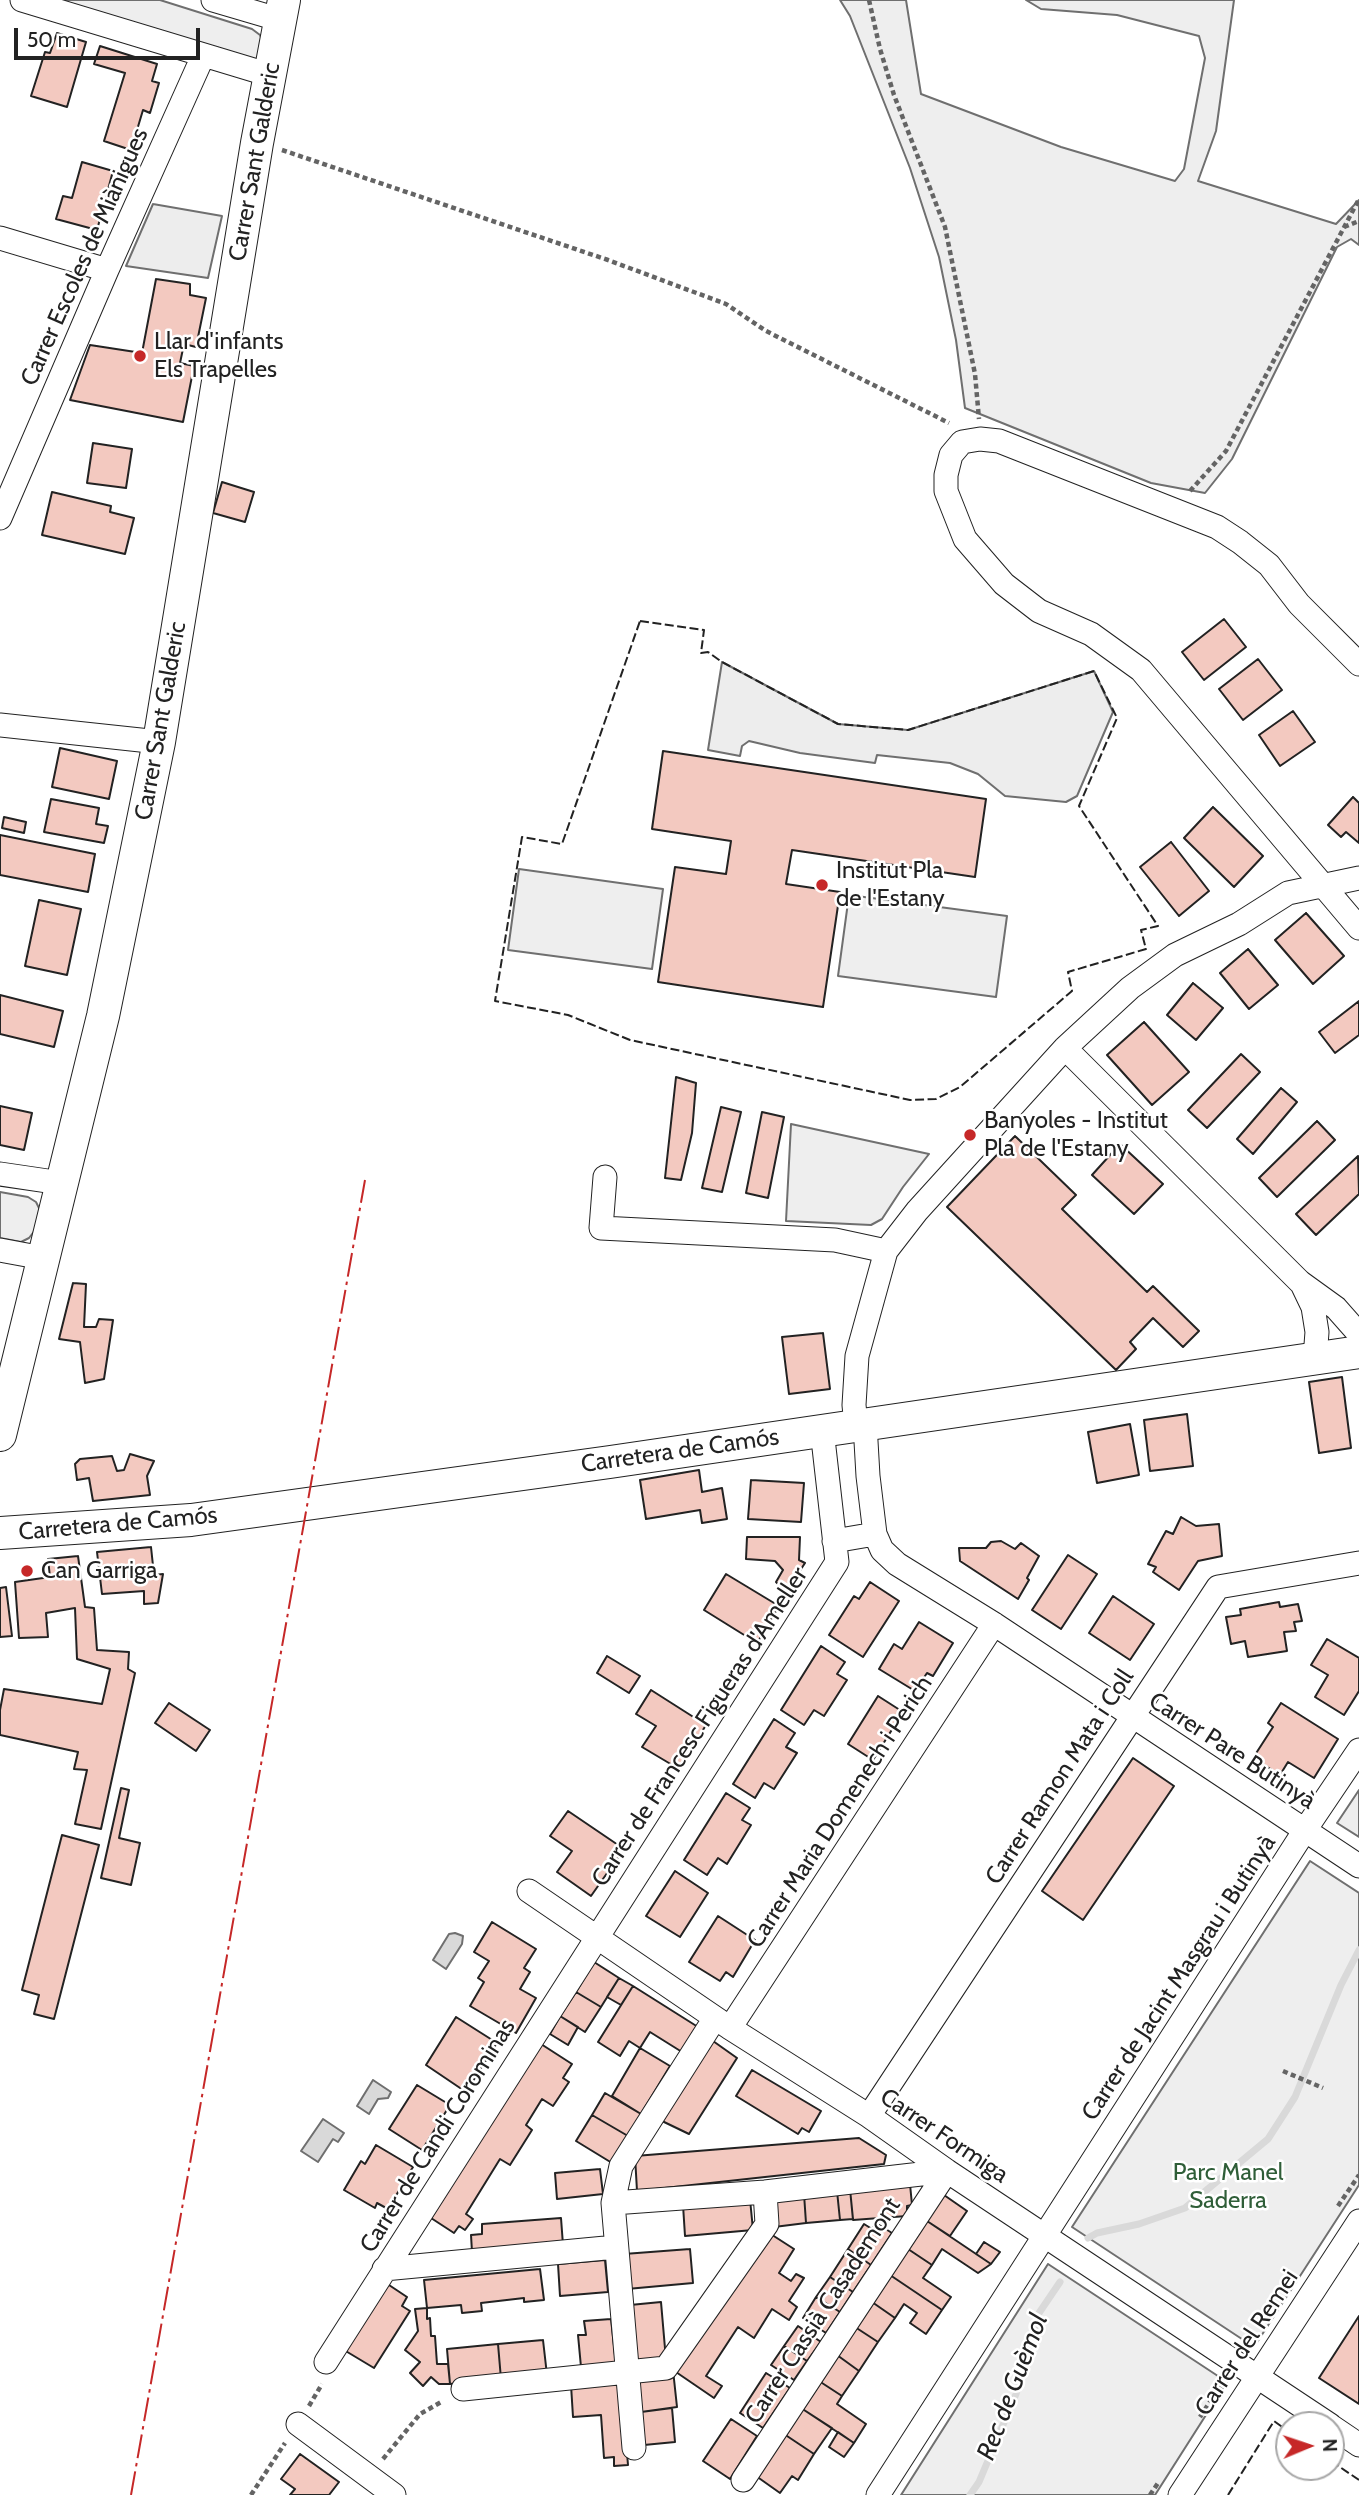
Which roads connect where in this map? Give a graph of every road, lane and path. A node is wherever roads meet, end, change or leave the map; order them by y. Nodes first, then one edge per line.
1 (22, 0) edge
2 (213, 0) edge
3 (869, 0) edge
4 (283, 10) edge
5 (204, 56) junction
6 (270, 75) junction
7 (257, 143) junction
8 (1359, 199) edge
9 (1359, 221) edge
10 (1343, 228) junction
11 (0, 238) edge
12 (107, 270) junction
13 (979, 439) junction
14 (1173, 509) junction
15 (0, 518) edge
16 (1359, 664) edge
17 (0, 725) edge
18 (159, 742) junction
19 (1359, 878) edge
20 (1325, 887) junction
21 (1359, 928) edge
22 (1065, 1048) junction
23 (0, 1174) edge
24 (605, 1177) dead end
25 (61, 1183) junction
26 (0, 1250) edge
27 (886, 1251) junction
28 (43, 1258) junction
29 (1300, 1282) junction
30 (1359, 1334) edge
31 (1359, 1352) edge
32 (1315, 1358) junction
33 (861, 1424) junction
34 (822, 1430) junction
35 (0, 1435) edge
36 (0, 1533) edge
37 (875, 1534) junction
38 (834, 1541) junction
39 (1359, 1563) edge
40 (994, 1624) junction
41 (1131, 1716) junction
42 (1359, 1750) edge
43 (1305, 1830) junction
44 (1359, 1866) edge
45 (529, 1891) dead end
46 (595, 1938) junction
47 (722, 2023) junction
48 (1283, 2071) dead end
49 (1323, 2088) dead end
50 (869, 2116) junction
51 (947, 2171) junction
52 (765, 2192) junction
53 (613, 2203) junction
54 (1359, 2221) edge
55 (1045, 2236) junction
56 (616, 2247) junction
57 (384, 2269) junction
58 (326, 2362) dead end
59 (628, 2374) junction
60 (1256, 2376) junction
61 (463, 2389) joint
62 (1308, 2411) edge
63 (298, 2424) dead end
64 (634, 2448) dead end
65 (370, 2477) junction
66 (743, 2480) dead end
67 (394, 2495) edge
68 (878, 2495) edge
69 (1180, 2495) edge

1 - 5 street
2 - 4 street
3 - 13 path
4 - 6 street, Carrer Sant Galderic
5 - 6 street
5 - 12 street, Carrer Escoles de Miànigues
6 - 7 street, Carrer Sant Galderic
7 - 13 path
7 - 18 street, Carrer Sant Galderic
8 - 10 path
9 - 10 path
10 - 14 path
11 - 12 street
12 - 15 street, Carrer Escoles de Miànigues
13 - 14 street
13 - 20 street
14 - 16 street
17 - 18 street
18 - 25 street, Carrer Sant Galderic
19 - 20 street
20 - 21 street
20 - 22 street
22 - 27 street
22 - 29 street
23 - 25 street
24 - 27 street
25 - 28 street, Carrer Sant Galderic
26 - 28 street
27 - 33 street
28 - 35 street, Carrer Sant Galderic
29 - 30 street
29 - 32 street
31 - 32 street, Carretera de Camós
32 - 33 street, Carretera de Camós
33 - 34 street, Carretera de Camós
33 - 37 street
34 - 36 street, Carretera de Camós
34 - 38 street, Carrer de Francesc Figueras d'Ameller
37 - 38 street
37 - 40 street, Carrer Pare Butinyà
38 - 46 street, Carrer de Francesc Figueras d'Ameller
39 - 41 street, Carrer Ramon Mata i Coll
40 - 41 street, Carrer Pare Butinyà
40 - 47 street, Carrer Maria Domenech i Perich
41 - 43 street, Carrer Pare Butinyà
41 - 50 street, Carrer Ramon Mata i Coll
42 - 43 street, Carrer de Jacint Masgrau i Butinyà
43 - 44 street, Carrer Pare Butinyà
43 - 55 street, Carrer de Jacint Masgrau i Butinyà
45 - 46 street, Carrer Formiga
46 - 47 street, Carrer Formiga
46 - 57 street, Carrer de Candi Corominas
47 - 50 street, Carrer Formiga
47 - 53 street, Carrer Maria Domenech i Perich
48 - 49 path
50 - 51 street, Carrer Formiga
51 - 52 street
51 - 55 street, Carrer Formiga
51 - 66 street, Carrer Cassià Casademont
52 - 53 street
52 - 59 street
53 - 56 street, Carrer Maria Domenech i Perich
54 - 60 street, Carrer del Remei
55 - 60 street, Carrer Formiga
55 - 68 street, Carrer de Jacint Masgrau i Butinyà
56 - 57 street
56 - 59 street, Carrer Maria Domenech i Perich
57 - 58 street, Carrer de Candi Corominas
59 - 61 street
59 - 64 street, Carrer Maria Domenech i Perich
60 - 62 street, Carrer Formiga
60 - 69 street, Carrer del Remei
61 - 65 path
63 - 65 street
65 - 67 street

